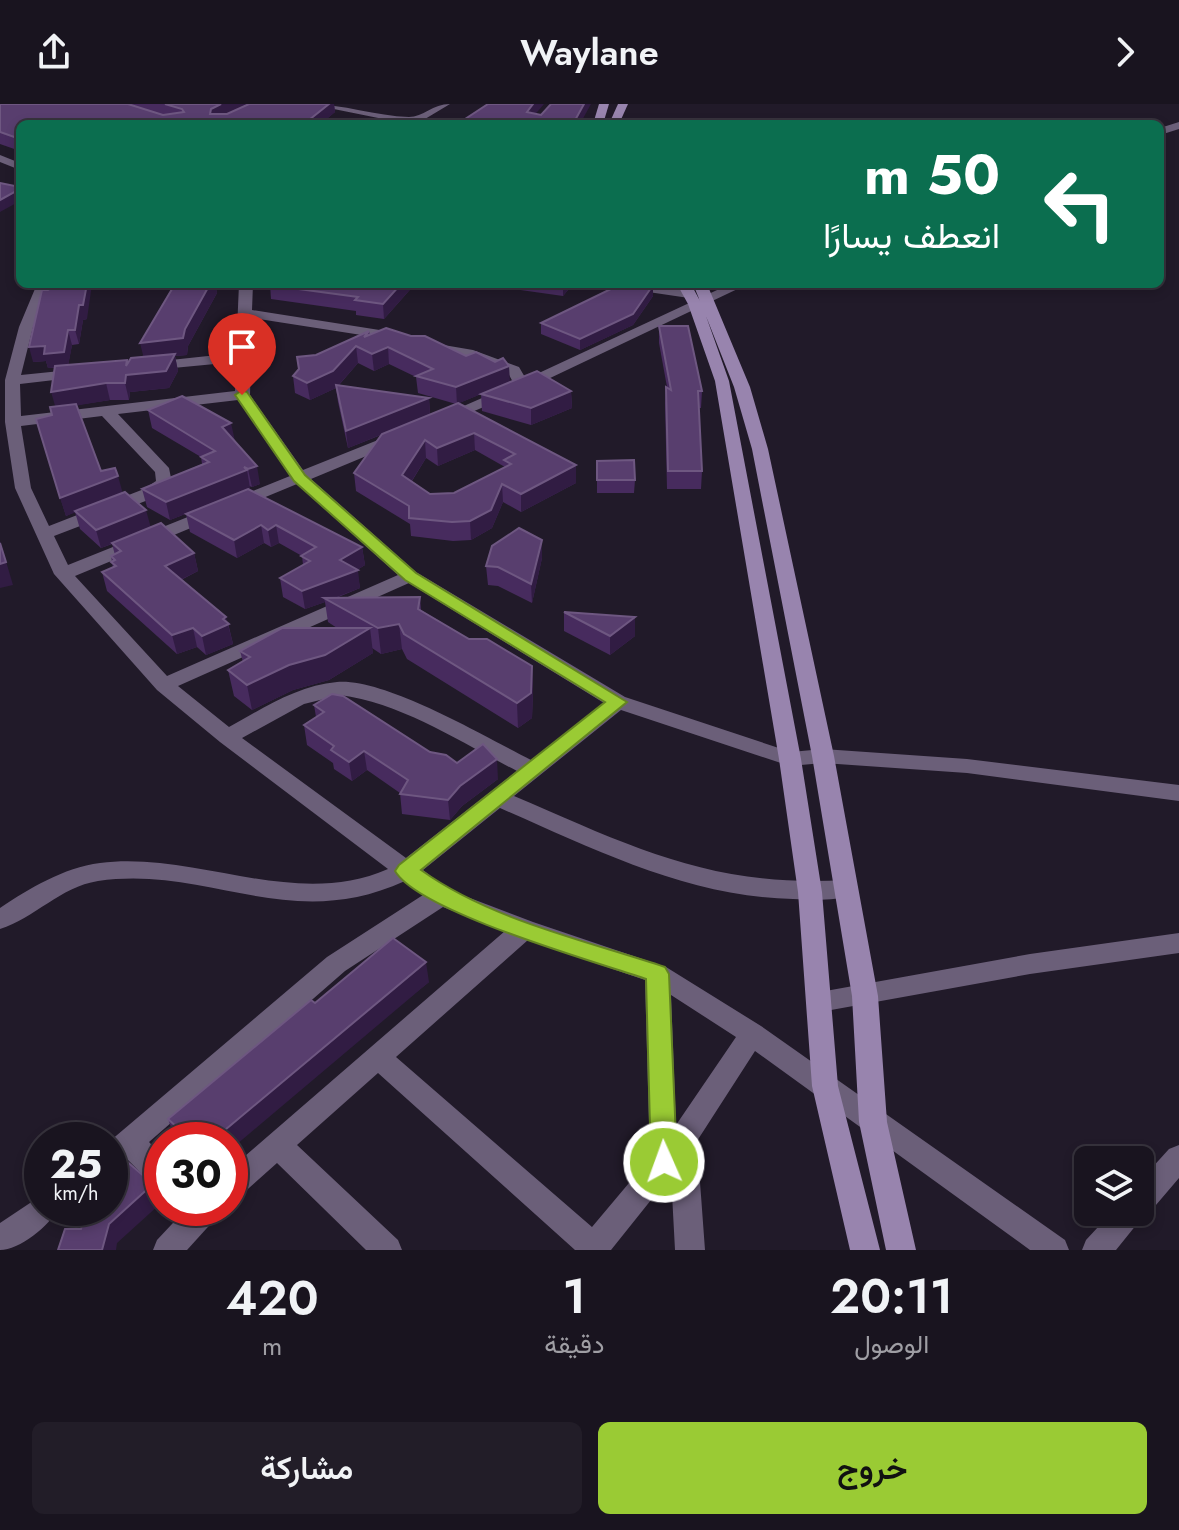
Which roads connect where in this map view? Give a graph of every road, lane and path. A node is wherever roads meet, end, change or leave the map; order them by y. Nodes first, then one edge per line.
1 (314, 104) edge
2 (445, 104) edge
3 (395, 120) edge
4 (416, 120) edge
5 (42, 288) edge
6 (246, 288) edge
7 (654, 288) edge
8 (721, 288) edge
9 (695, 293) edge
10 (244, 313) junction
11 (243, 357) junction
12 (135, 368) edge
13 (89, 372) edge
14 (12, 380) junction
15 (522, 386) junction
16 (242, 395) junction
17 (106, 411) junction
18 (13, 422) junction
19 (300, 478) junction
20 (44, 534) junction
21 (63, 574) junction
22 (410, 576) junction
23 (164, 685) junction
24 (618, 702) junction
25 (227, 737) junction
26 (823, 756) junction
27 (790, 759) junction
28 (533, 770) junction
29 (1179, 793) edge
30 (497, 798) junction
31 (406, 871) junction
32 (846, 889) junction
33 (810, 892) junction
34 (441, 896) junction
35 (0, 920) edge
36 (524, 929) junction
37 (1179, 943) edge
38 (657, 974) junction
39 (865, 996) junction
40 (820, 1002) junction
41 (752, 1034) junction
42 (378, 1057) junction
43 (825, 1086) junction
44 (873, 1122) junction
45 (683, 1139) junction
46 (128, 1143) edge
47 (278, 1145) junction
48 (1179, 1158) edge
49 (664, 1162) junction
50 (248, 1171) edge
51 (1154, 1186) edge
52 (24, 1223) edge
53 (187, 1226) edge
54 (1118, 1226) edge
55 (0, 1241) edge
56 (593, 1249) edge
57 (168, 1250) edge
58 (387, 1250) edge
59 (690, 1250) edge
60 (865, 1250) edge
61 (901, 1250) edge
62 (1054, 1250) edge
63 (1097, 1250) edge

1 - 3 street
2 - 4 street
5 - 14 street
6 - 10 street
7 - 9 street
8 - 9 street
9 - 15 street
9 - 26 street
9 - 27 street
10 - 11 street
10 - 15 street
11 - 12 street
11 - 16 street
13 - 14 street
14 - 18 street
15 - 19 street
16 - 17 street
16 - 19 street
17 - 18 street
17 - 20 street
18 - 20 street
19 - 21 street
19 - 22 street
20 - 21 street
21 - 23 street
22 - 23 street
22 - 24 street
23 - 25 street
24 - 27 street
24 - 28 street
25 - 28 street
25 - 31 street
26 - 27 street
26 - 29 street
26 - 32 street
27 - 33 street
28 - 30 street
30 - 31 street
30 - 33 street
31 - 34 street
31 - 35 street
32 - 33 street
32 - 39 street
33 - 40 street
34 - 36 street
34 - 46 street
36 - 38 street
36 - 42 street
37 - 39 street
38 - 41 street
38 - 49 street
39 - 40 street
39 - 44 street
40 - 43 street
41 - 43 street
41 - 45 street
42 - 47 street
42 - 56 street
43 - 44 street
43 - 60 street
44 - 61 street
44 - 62 street
45 - 49 street
45 - 59 street
47 - 50 street
47 - 58 street
48 - 51 street
49 - 56 street
52 - 55 street
53 - 57 street
54 - 63 street

